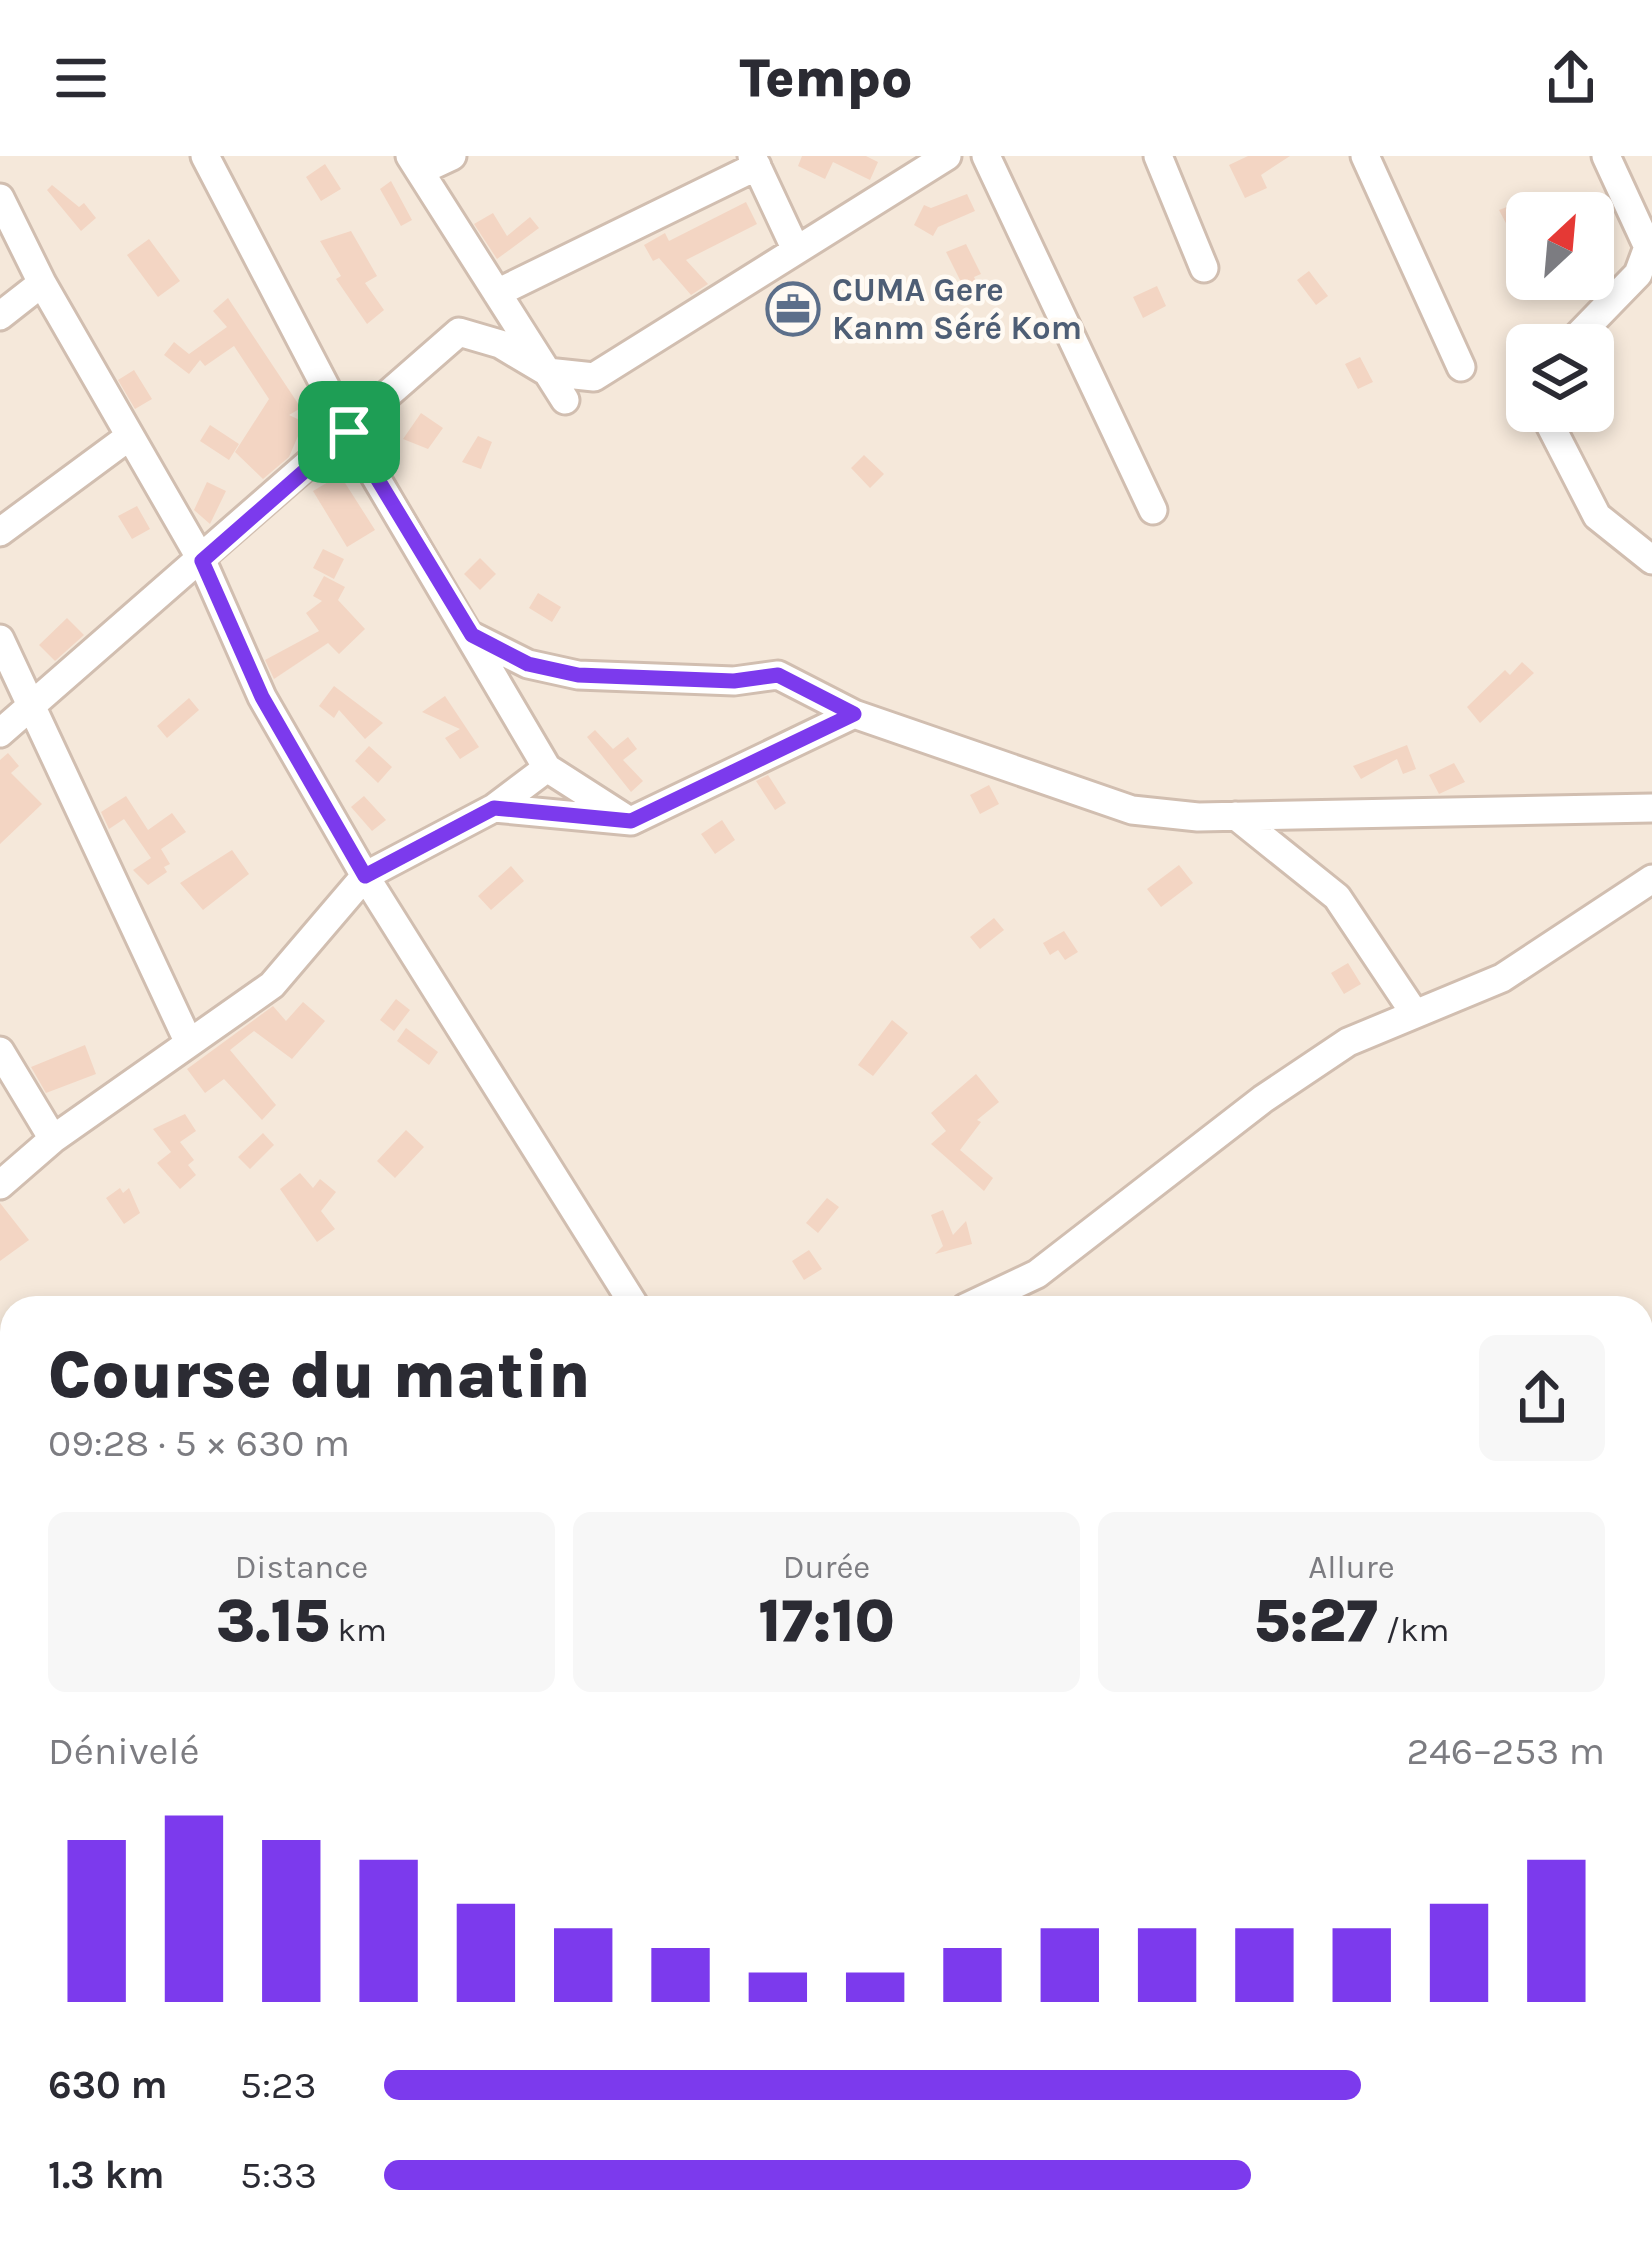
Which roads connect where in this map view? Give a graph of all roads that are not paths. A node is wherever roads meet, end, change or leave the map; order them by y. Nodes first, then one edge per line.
1 (206, 156) edge
2 (452, 156) edge
3 (947, 156) edge
4 (986, 156) edge
5 (1157, 156) edge
6 (1365, 156) edge
7 (1606, 156) edge
8 (755, 161) edge
9 (415, 164) edge
10 (0, 198) edge
11 (796, 250) junction
12 (1204, 268) dead end
13 (42, 284) junction
14 (497, 293) junction
15 (0, 316) edge
16 (1589, 324) edge
17 (1461, 367) dead end
18 (547, 372) junction
19 (565, 400) dead end
20 (349, 432) junction
21 (1554, 432) edge
22 (130, 436) junction
23 (1154, 510) dead end
24 (0, 532) edge
25 (1652, 560) edge
26 (202, 561) junction
27 (472, 635) junction
28 (0, 639) edge
29 (31, 706) junction
30 (854, 714) junction
31 (0, 734) edge
32 (548, 768) junction
33 (494, 808) junction
34 (1652, 808) edge
35 (1236, 816) junction
36 (631, 821) junction
37 (365, 876) junction
38 (1652, 879) edge
39 (1415, 1014) junction
40 (189, 1043) junction
41 (0, 1051) edge
42 (53, 1139) junction
43 (0, 1185) edge
44 (628, 1296) edge
45 (990, 1296) edge

1 - 20 street
2 - 9 street
3 - 11 street
4 - 23 street
5 - 12 street
6 - 17 street
7 - 16 street
8 - 11 street
8 - 14 street
9 - 14 street
10 - 13 street
11 - 18 street
13 - 15 street
13 - 22 street
14 - 18 street
18 - 19 street
18 - 20 street
20 - 26 street
20 - 27 street
21 - 25 street
22 - 24 street
22 - 26 street
26 - 29 street
26 - 37 street
27 - 30 street
27 - 32 street
28 - 29 street
29 - 31 street
29 - 40 street
30 - 35 street
30 - 36 street
32 - 33 street
32 - 36 street
33 - 36 street
33 - 37 street
34 - 35 street
35 - 39 street
37 - 40 street
37 - 44 street
38 - 39 street
39 - 45 street
40 - 42 street
41 - 42 street
42 - 43 street

